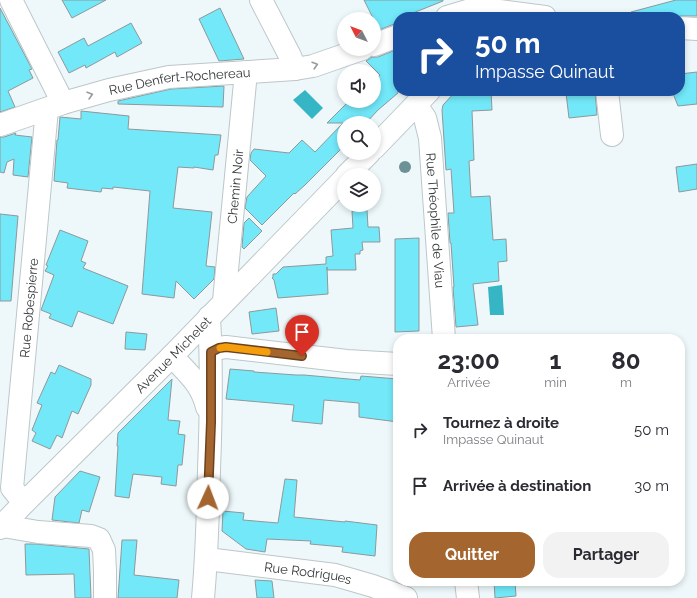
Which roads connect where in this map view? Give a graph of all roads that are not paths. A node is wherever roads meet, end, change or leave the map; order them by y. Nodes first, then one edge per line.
1 (11, 0) edge
2 (261, 0) edge
3 (475, 4) edge
4 (507, 10) edge
5 (458, 12) edge
6 (518, 12) edge
7 (685, 28) edge
8 (697, 29) edge
9 (393, 38) edge
10 (381, 42) edge
11 (341, 56) edge
12 (295, 69) junction
13 (246, 72) junction
14 (608, 96) edge
15 (423, 98) edge
16 (55, 106) junction
17 (0, 125) edge
18 (612, 135) dead end
19 (381, 141) edge
20 (362, 160) edge
21 (354, 168) edge
22 (337, 185) edge
23 (224, 302) junction
24 (209, 318) junction
25 (444, 334) edge
26 (188, 340) junction
27 (172, 356) junction
28 (211, 357) junction
29 (393, 364) edge
30 (211, 422) junction
31 (24, 503) junction
32 (1, 527) edge
33 (207, 559) junction
34 (467, 586) edge
35 (105, 598) edge
36 (203, 598) edge
37 (406, 598) edge
38 (468, 598) edge

1 - 16 street
2 - 12 street
3 - 4 street
3 - 5 street
4 - 6 street
7 - 8 street
9 - 10 street
12 -> 11 street, Rue Denfert-Rochereau
12 - 13 street, Rue Denfert-Rochereau
16 -> 13 street, Rue Denfert-Rochereau
13 - 23 street, Chemin Noir
14 - 18 street
15 - 19 street
15 - 25 street, Rue Théophile de Viau
16 - 17 street, Rue Denfert-Rochereau
16 - 31 street, Rue Robespierre
20 - 21 street
22 - 23 street, Avenue Michelet
23 - 24 street, Avenue Michelet
24 - 26 street, Avenue Michelet
24 - 28 street
26 - 27 street, Avenue Michelet
26 - 28 street
27 - 30 street
27 - 31 street, Avenue Michelet
28 - 29 street
28 - 30 street
30 - 33 street
31 - 32 street, Avenue Michelet
32 - 35 street
33 - 36 street
33 - 37 street, Rue Rodrigues
34 - 38 street

